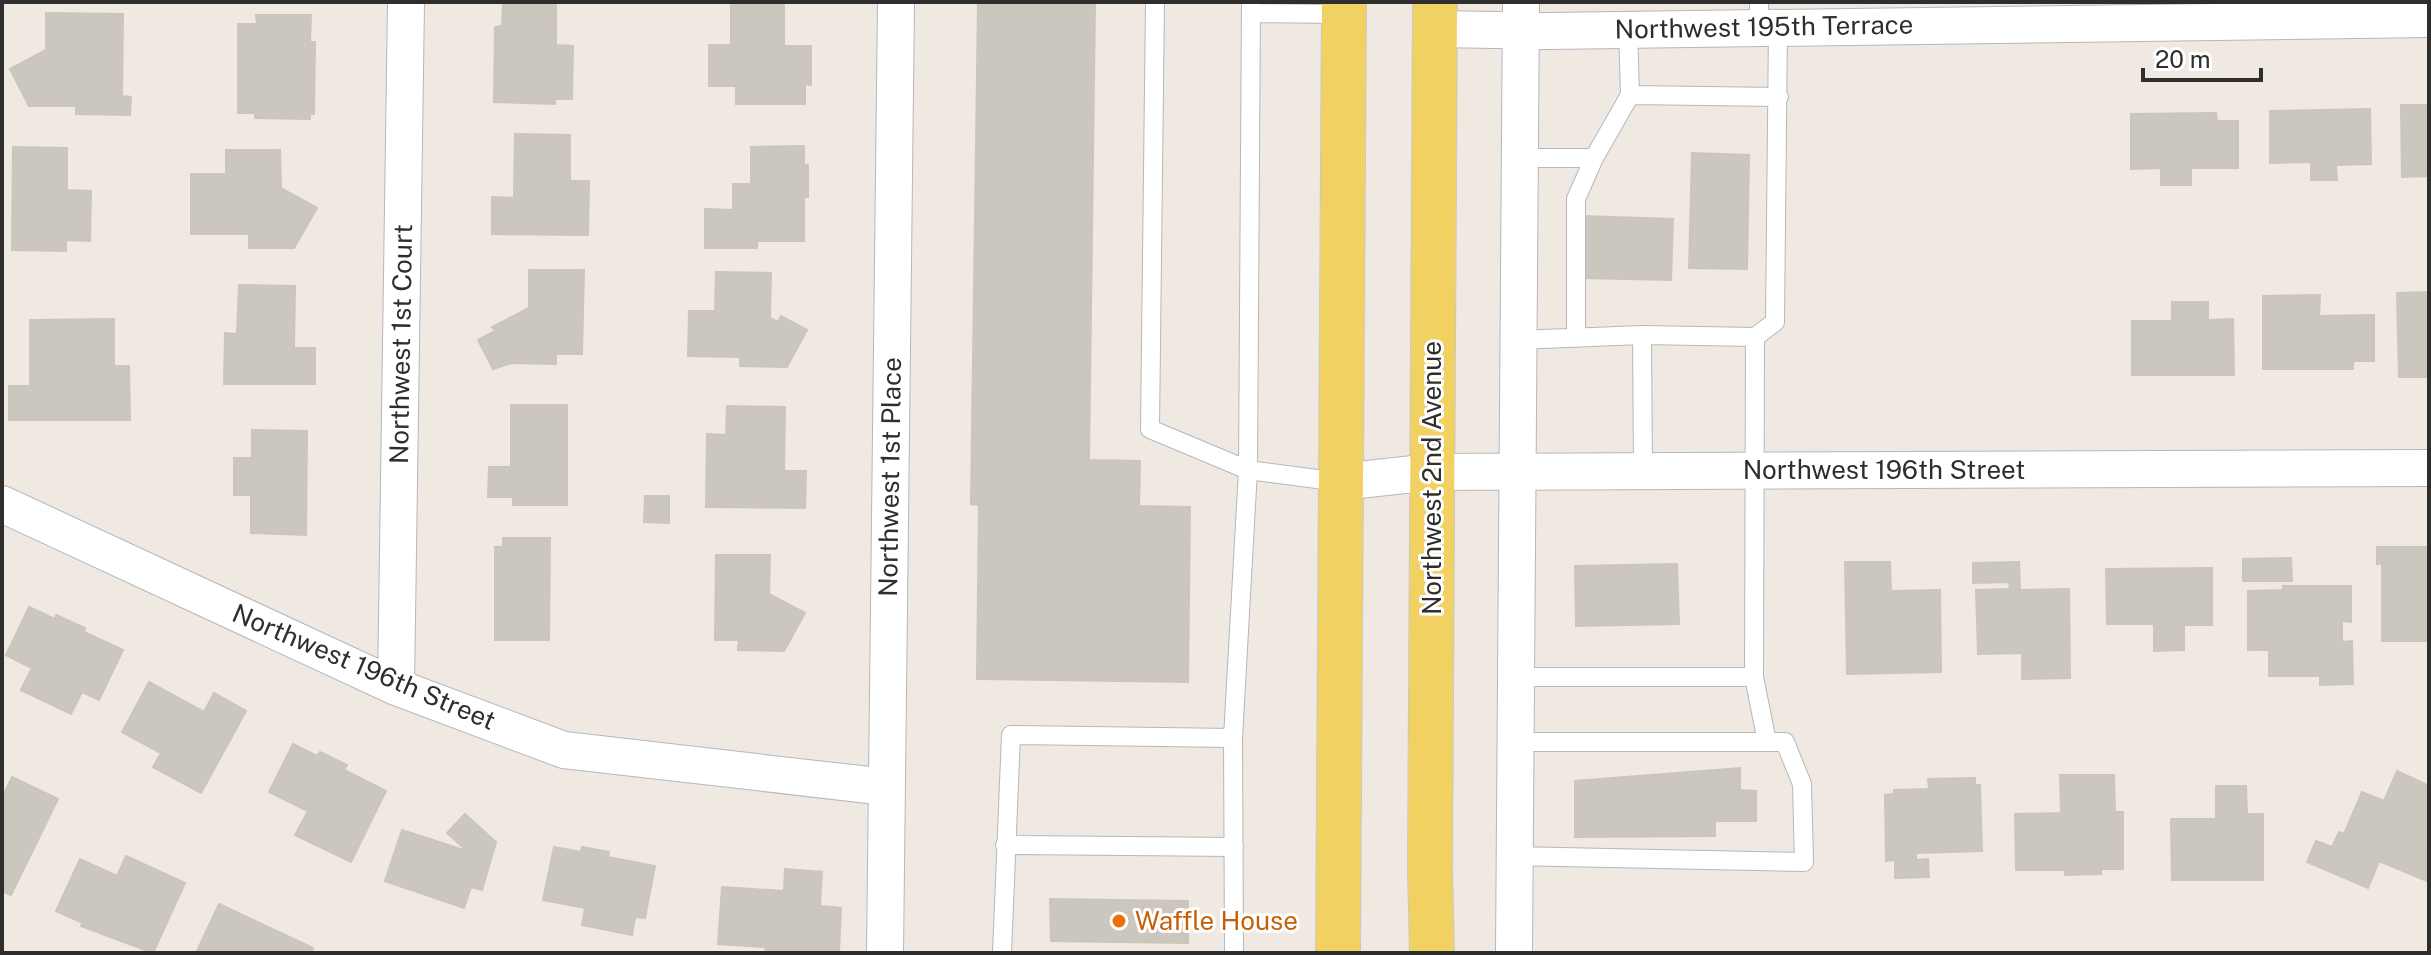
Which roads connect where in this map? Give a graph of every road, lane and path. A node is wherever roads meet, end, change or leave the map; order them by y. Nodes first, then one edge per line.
1 (406, 2) edge
2 (896, 2) edge
3 (1155, 2) edge
4 (1251, 8) edge
5 (1344, 8) edge
6 (2360, 10) edge
7 (2050, 12) edge
8 (1435, 16) edge
9 (1521, 16) edge
10 (1765, 18) edge
11 (2429, 19) edge
12 (1628, 28) junction
13 (1630, 95) junction
14 (1779, 97) junction
15 (1520, 158) junction
16 (1594, 158) junction
17 (1642, 335) junction
18 (1755, 337) junction
19 (1576, 338) junction
20 (1518, 340) junction
21 (2429, 468) edge
22 (1248, 470) junction
23 (1643, 471) junction
24 (1755, 471) junction
25 (1432, 472) junction
26 (1517, 472) junction
27 (1340, 482) junction
28 (2, 504) edge
29 (1516, 677) junction
30 (1754, 677) junction
31 (396, 687) junction
32 (1233, 738) junction
33 (1515, 742) junction
34 (1767, 742) junction
35 (886, 787) junction
36 (1005, 845) junction
37 (1234, 847) junction
38 (1515, 856) junction
39 (885, 953) edge
40 (1002, 953) edge
41 (1234, 953) edge
42 (1338, 953) edge
43 (1432, 953) edge
44 (1514, 953) edge

1 - 31 street, Northwest 1st Court
2 - 35 street, Northwest 1st Place
3 - 22 lane
4 - 5 lane
4 - 22 lane
5 - 27 main road
6 - 7 street, Northwest 195th Terrace
6 - 11 street, Northwest 195th Terrace
7 - 10 street, Northwest 195th Terrace
8 - 9 street, Northwest 195th Terrace
8 - 25 main road, Northwest 2nd Avenue
9 - 12 street, Northwest 195th Terrace
9 - 15 street
10 - 12 street, Northwest 195th Terrace
10 - 14 lane
12 - 13 lane
13 - 14 lane
13 - 16 lane
14 - 18 lane
15 - 16 lane
15 - 20 street
16 - 19 lane
17 - 18 lane
17 - 19 lane
17 - 23 lane
18 - 24 lane
19 - 20 lane
20 - 26 street
21 - 24 street, Northwest 196th Street
22 - 27 lane
22 - 32 lane
23 - 24 street, Northwest 196th Street
23 - 26 street, Northwest 196th Street
24 - 30 lane
25 - 26 street, Northwest 196th Street
25 - 27 street, Northwest 196th Street
25 - 43 main road, Northwest 2nd Avenue
26 - 29 street
27 - 42 main road
28 - 31 street, Northwest 196th Street
29 - 30 lane
29 - 33 street
30 - 34 lane
31 - 35 street, Northwest 196th Street
32 - 36 lane
32 - 37 lane
33 - 34 lane
33 - 38 street
34 - 38 lane
35 - 39 street, Northwest 1st Place
36 - 37 lane
36 - 40 lane
37 - 41 lane
38 - 44 street

